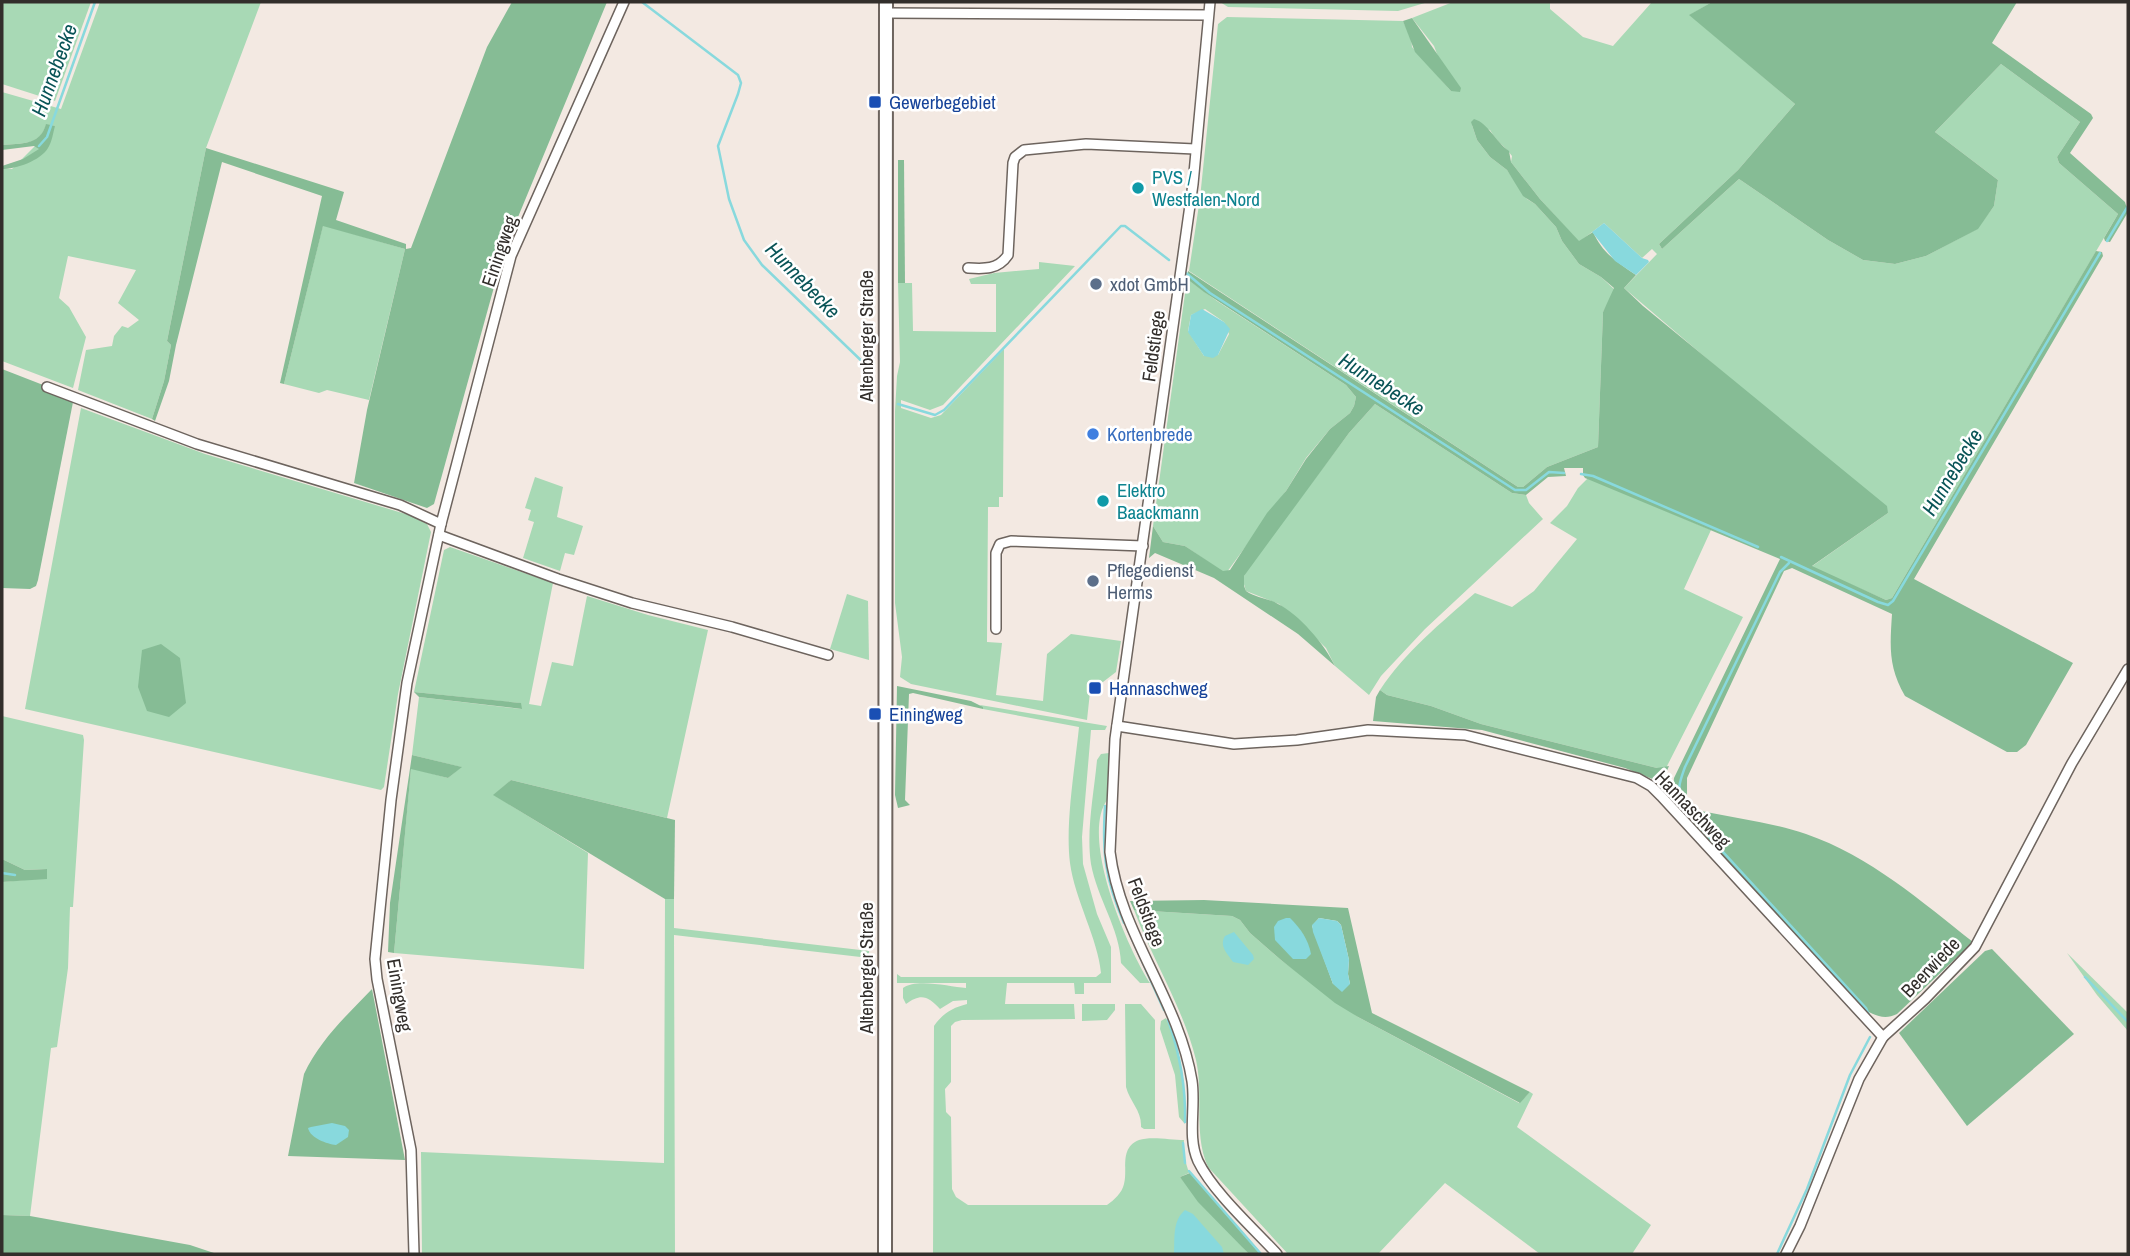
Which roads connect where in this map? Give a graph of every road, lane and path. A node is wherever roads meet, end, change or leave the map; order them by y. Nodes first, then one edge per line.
1 (624, 2) edge
2 (1210, 2) edge
3 (886, 7) edge
4 (1208, 15) junction
5 (1195, 149) junction
6 (968, 268) dead end
7 (47, 387) dead end
8 (441, 524) junction
9 (439, 535) junction
10 (1143, 547) junction
11 (996, 629) dead end
12 (828, 655) dead end
13 (2128, 668) edge
14 (1117, 726) junction
15 (1882, 1037) junction
16 (414, 1254) edge
17 (884, 1254) edge
18 (1277, 1254) edge
19 (1786, 1254) edge

1 - 8 street, Einingweg
2 - 4 street, Feldstiege
3 - 4 street
3 - 17 main road, Altenberger Straße
4 - 5 street, Feldstiege
5 - 6 street
5 - 10 street, Feldstiege
7 - 8 street
8 - 9 street, Einingweg
9 - 12 street
9 - 16 street, Einingweg
10 - 11 street
10 - 14 street, Feldstiege
13 - 15 street, Beerwiede
14 - 15 street, Hannaschweg
14 - 18 street, Feldstiege
15 - 19 street, Beerwiede

